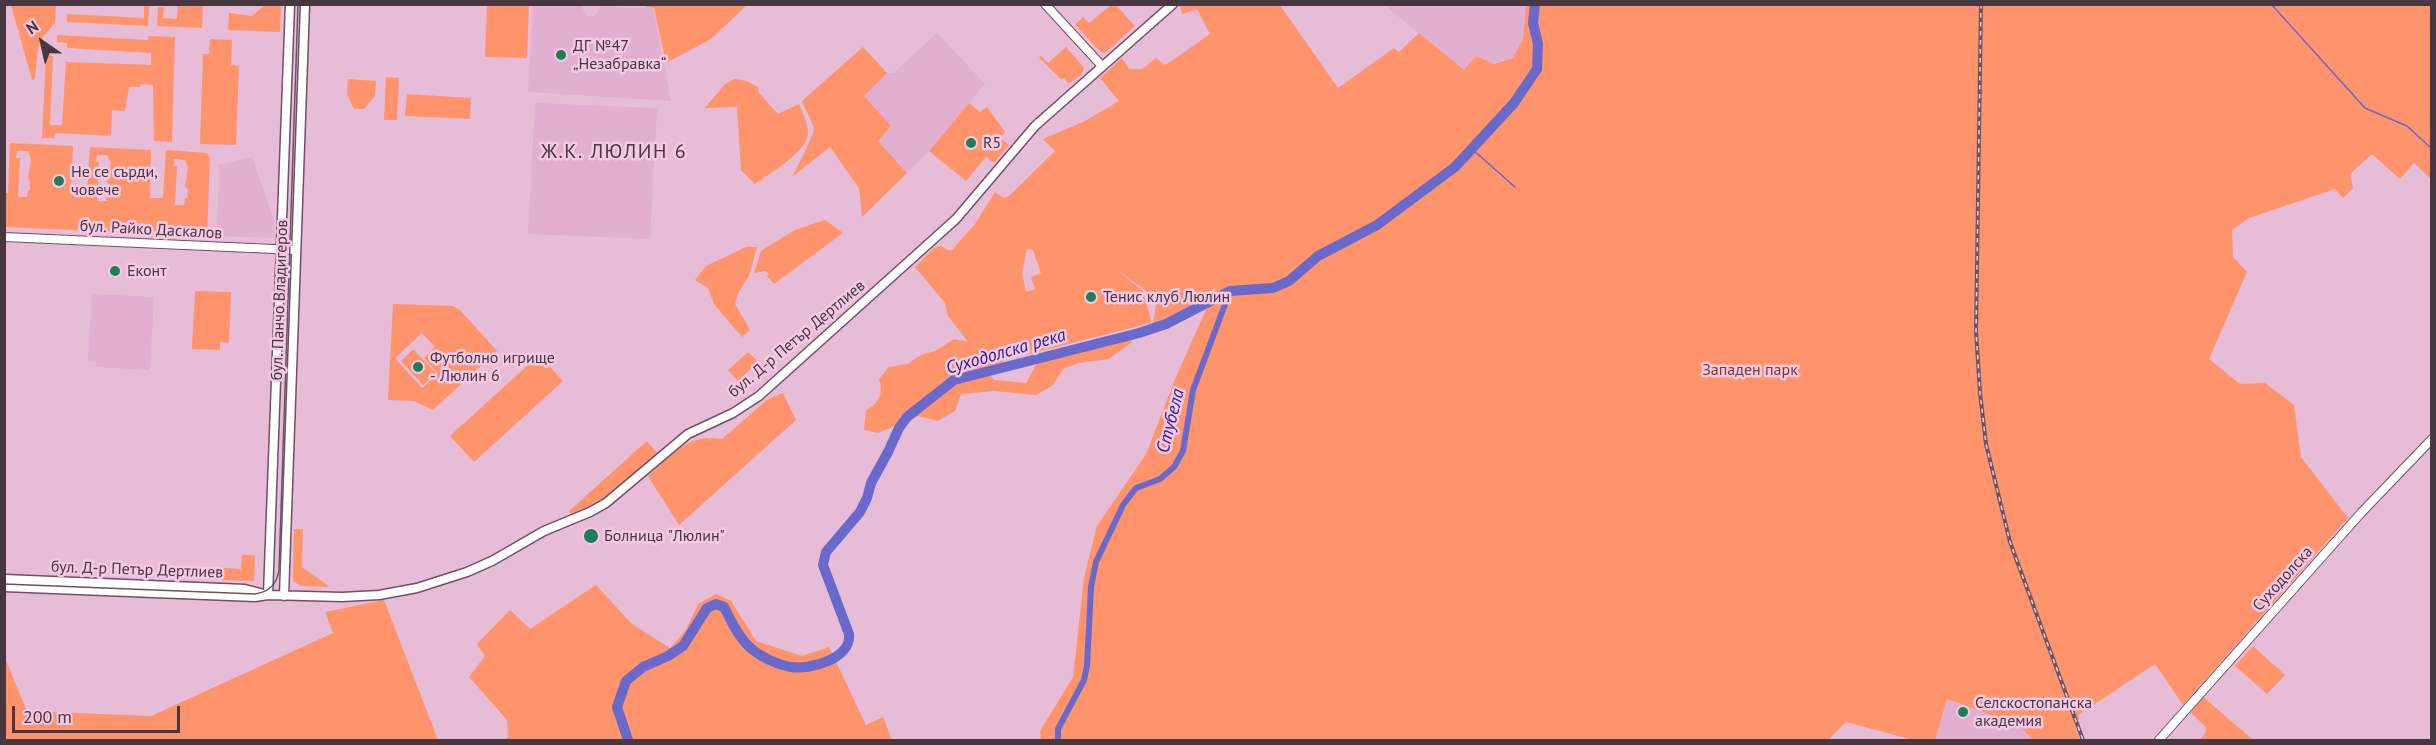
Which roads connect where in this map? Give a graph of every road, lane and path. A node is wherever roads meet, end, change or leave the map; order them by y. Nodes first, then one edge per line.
1 (290, 4) edge
2 (304, 4) edge
3 (1045, 4) edge
4 (1173, 4) edge
5 (1102, 66) junction
6 (4, 237) edge
7 (281, 249) junction
8 (296, 250) junction
9 (2432, 440) edge
10 (4, 579) edge
11 (4, 586) edge
12 (268, 595) junction
13 (284, 596) junction
14 (2159, 741) edge

1 - 7 main road, бул. Панчо Владигеров
2 - 8 main road, бул. Панчо Владигеров
3 - 5 street
4 - 5 main road, бул. Д-р Петър Дертлиев
5 - 13 main road, бул. Д-р Петър Дертлиев
6 - 7 street, бул. Райко Даскалов
7 - 8 street, бул. Райко Даскалов
7 - 12 main road, бул. Панчо Владигеров
8 - 13 main road, бул. Панчо Владигеров
9 - 14 street, Суходолска
10 - 12 main road, бул. Д-р Петър Дертлиев
11 - 12 main road, бул. Д-р Петър Дертлиев
12 - 13 main road, бул. Д-р Петър Дертлиев

